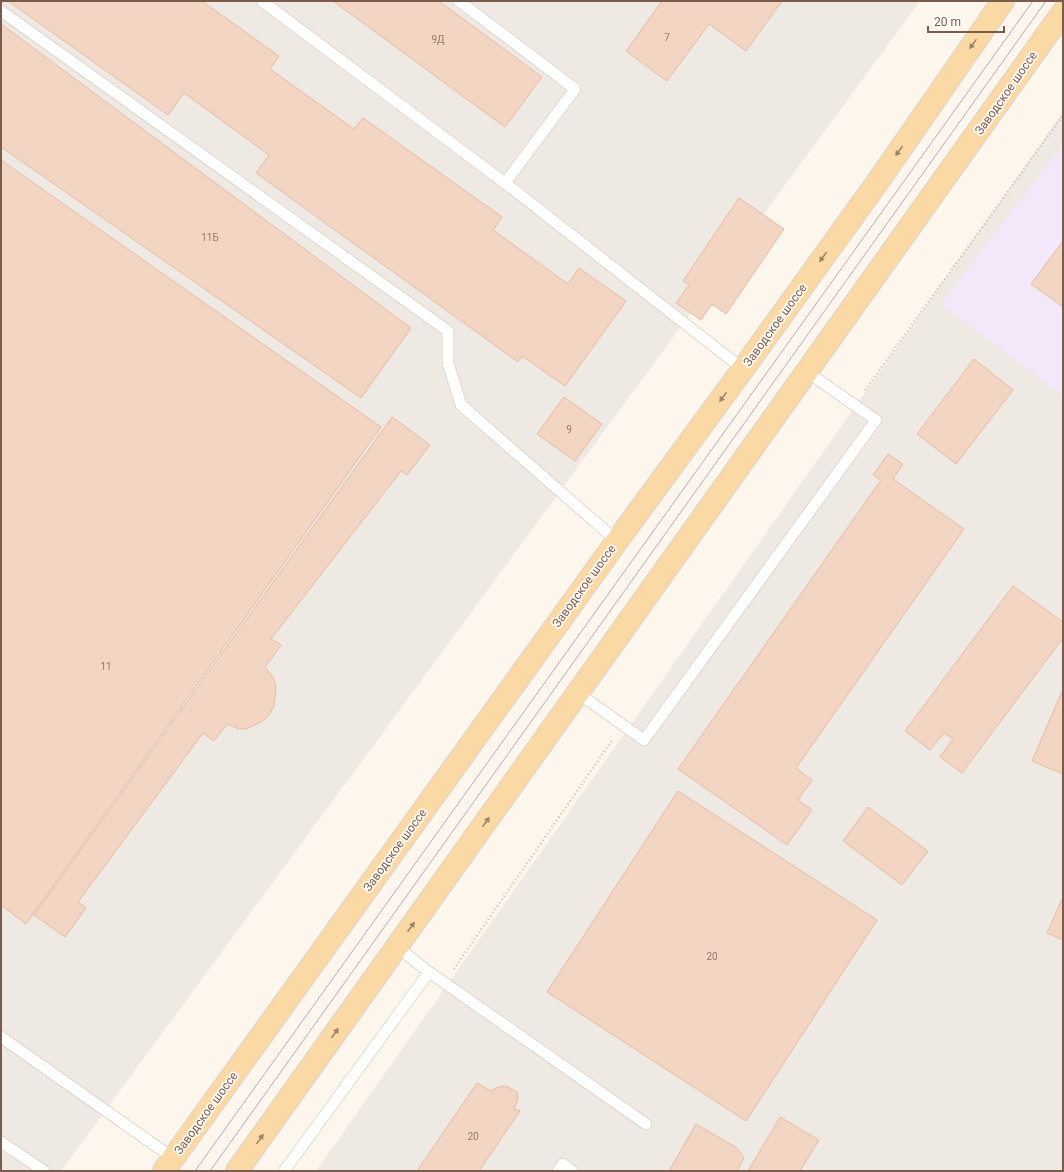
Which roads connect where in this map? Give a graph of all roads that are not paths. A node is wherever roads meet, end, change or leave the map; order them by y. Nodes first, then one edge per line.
1 (262, 1) edge
2 (459, 1) edge
3 (1003, 1) edge
4 (1, 11) edge
5 (1063, 12) edge
6 (505, 183) junction
7 (743, 369) junction
8 (807, 372) junction
9 (617, 541) junction
10 (578, 693) junction
11 (397, 947) junction
12 (429, 972) junction
13 (1, 1037) edge
14 (646, 1124) dead end
15 (1, 1142) edge
16 (168, 1164) edge
17 (44, 1171) edge
18 (237, 1171) edge
19 (284, 1171) edge
20 (558, 1171) edge
21 (572, 1171) edge

1 - 6 lane
2 - 6 lane
3 -> 7 main road, Заводское шоссе
4 - 9 lane
5 - 8 main road, Заводское шоссе
6 - 7 lane
7 -> 9 main road, Заводское шоссе
8 - 10 main road, Заводское шоссе
8 - 10 lane
9 - 16 main road, Заводское шоссе
11 -> 10 main road, Заводское шоссе
11 - 12 lane
18 -> 11 main road, Заводское шоссе
12 - 14 lane
12 - 19 lane
13 - 16 lane
15 - 17 lane
20 - 21 lane

